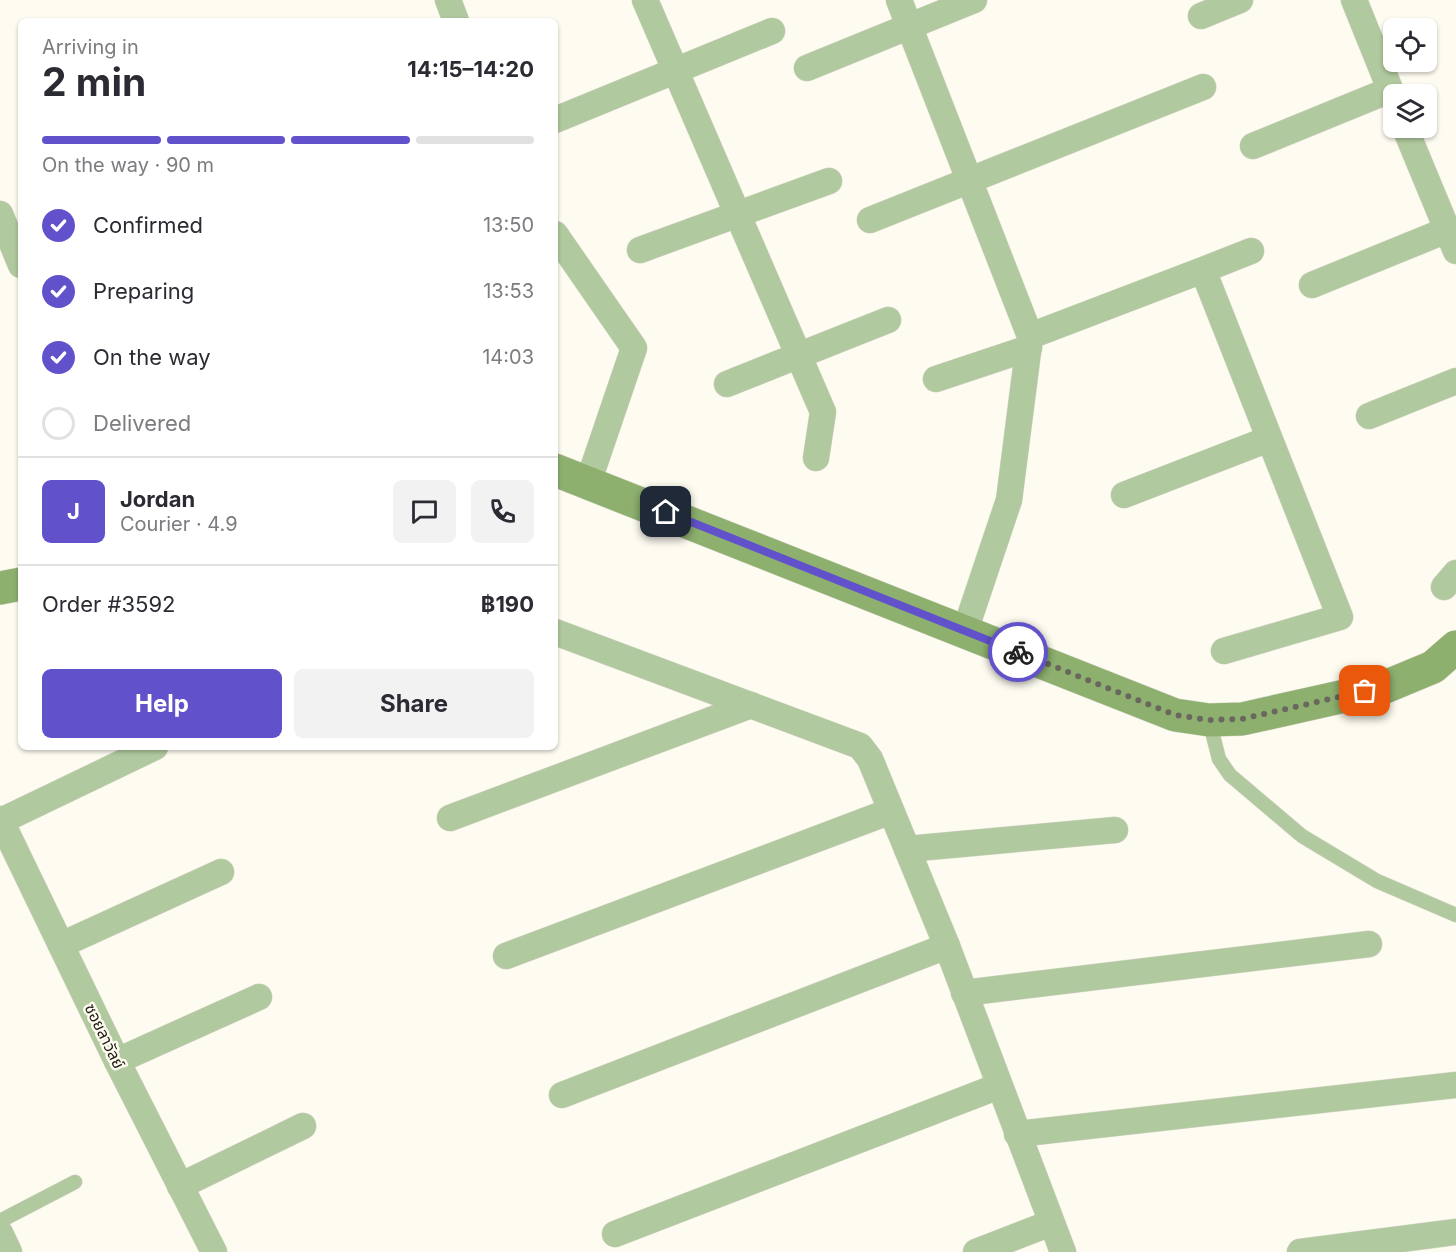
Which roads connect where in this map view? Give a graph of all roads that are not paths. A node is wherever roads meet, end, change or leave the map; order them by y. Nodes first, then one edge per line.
1 (448, 0) edge
2 (645, 0) edge
3 (899, 0) edge
4 (974, 0) edge
5 (1240, 0) edge
6 (1354, 0) edge
7 (1201, 16) dead end
8 (455, 18) edge
9 (910, 26) junction
10 (772, 31) dead end
11 (807, 68) dead end
12 (674, 71) junction
13 (1388, 84) edge
14 (1203, 87) dead end
15 (1383, 97) edge
16 (558, 119) edge
17 (1409, 138) edge
18 (1253, 146) dead end
19 (970, 181) junction
20 (829, 182) dead end
21 (0, 214) edge
22 (737, 215) junction
23 (870, 220) dead end
24 (558, 238) edge
25 (1452, 241) edge
26 (640, 250) dead end
27 (1251, 251) dead end
28 (18, 259) edge
29 (1203, 270) junction
30 (1312, 285) dead end
31 (888, 320) dead end
32 (1030, 342) junction
33 (799, 356) junction
34 (936, 379) dead end
35 (1456, 381) edge
36 (726, 384) dead end
37 (1369, 416) dead end
38 (1269, 439) junction
39 (816, 458) dead end
40 (558, 471) edge
41 (588, 483) junction
42 (1124, 495) dead end
43 (18, 585) edge
44 (0, 588) edge
45 (965, 631) junction
46 (558, 633) edge
47 (1456, 647) edge
48 (1224, 651) dead end
49 (751, 705) junction
50 (1209, 720) junction
51 (148, 750) edge
52 (891, 811) junction
53 (450, 818) dead end
54 (0, 820) edge
55 (1115, 830) dead end
56 (907, 849) junction
57 (221, 872) dead end
58 (1456, 915) edge
59 (1369, 944) dead end
60 (61, 945) junction
61 (947, 946) junction
62 (506, 956) dead end
63 (964, 993) junction
64 (259, 997) dead end
65 (117, 1061) junction
66 (1456, 1085) edge
67 (999, 1086) junction
68 (562, 1095) dead end
69 (303, 1126) dead end
70 (1017, 1134) junction
71 (75, 1182) dead end
72 (180, 1186) junction
73 (0, 1221) edge
74 (1052, 1223) junction
75 (1456, 1232) edge
76 (0, 1233) edge
77 (615, 1234) dead end
78 (9, 1252) edge
79 (214, 1252) edge
80 (975, 1252) edge
81 (1063, 1252) edge
82 (1300, 1252) edge

1 - 8 street
2 - 12 street
3 - 9 street
4 - 9 street
5 - 7 street
6 - 13 street
9 - 11 street
9 - 19 street
10 - 12 street
12 - 16 street
12 - 22 street
14 - 19 street
15 - 18 street
17 - 25 street
19 - 23 street
19 - 32 street
20 - 22 street
21 - 28 street
22 - 26 street
22 - 33 street
24 - 41 street
25 - 30 street
27 - 29 street
29 - 32 street
29 - 38 street
31 - 33 street
32 - 34 street
32 - 45 street
33 - 36 street
33 - 39 street
35 - 37 street
38 - 42 street
38 - 48 street
40 - 41 street
41 - 45 street
43 - 44 street
45 - 50 street
46 - 49 street
47 - 50 street
49 - 52 street
49 - 53 street
50 - 58 lane
51 - 54 street
52 - 56 street
52 - 62 street
54 - 60 street, ซอยลาวัลย์
55 - 56 street
56 - 61 street
57 - 60 street
59 - 63 street
60 - 65 street, ซอยลาวัลย์
61 - 63 street
61 - 68 street
63 - 67 street
64 - 65 street
65 - 72 street, ซอยลาวัลย์
66 - 70 street
67 - 70 street
67 - 77 street
69 - 72 street
70 - 74 street
71 - 73 lane
72 - 79 street, ซอยลาวัลย์
74 - 80 street
74 - 81 street
75 - 82 street
76 - 78 street

